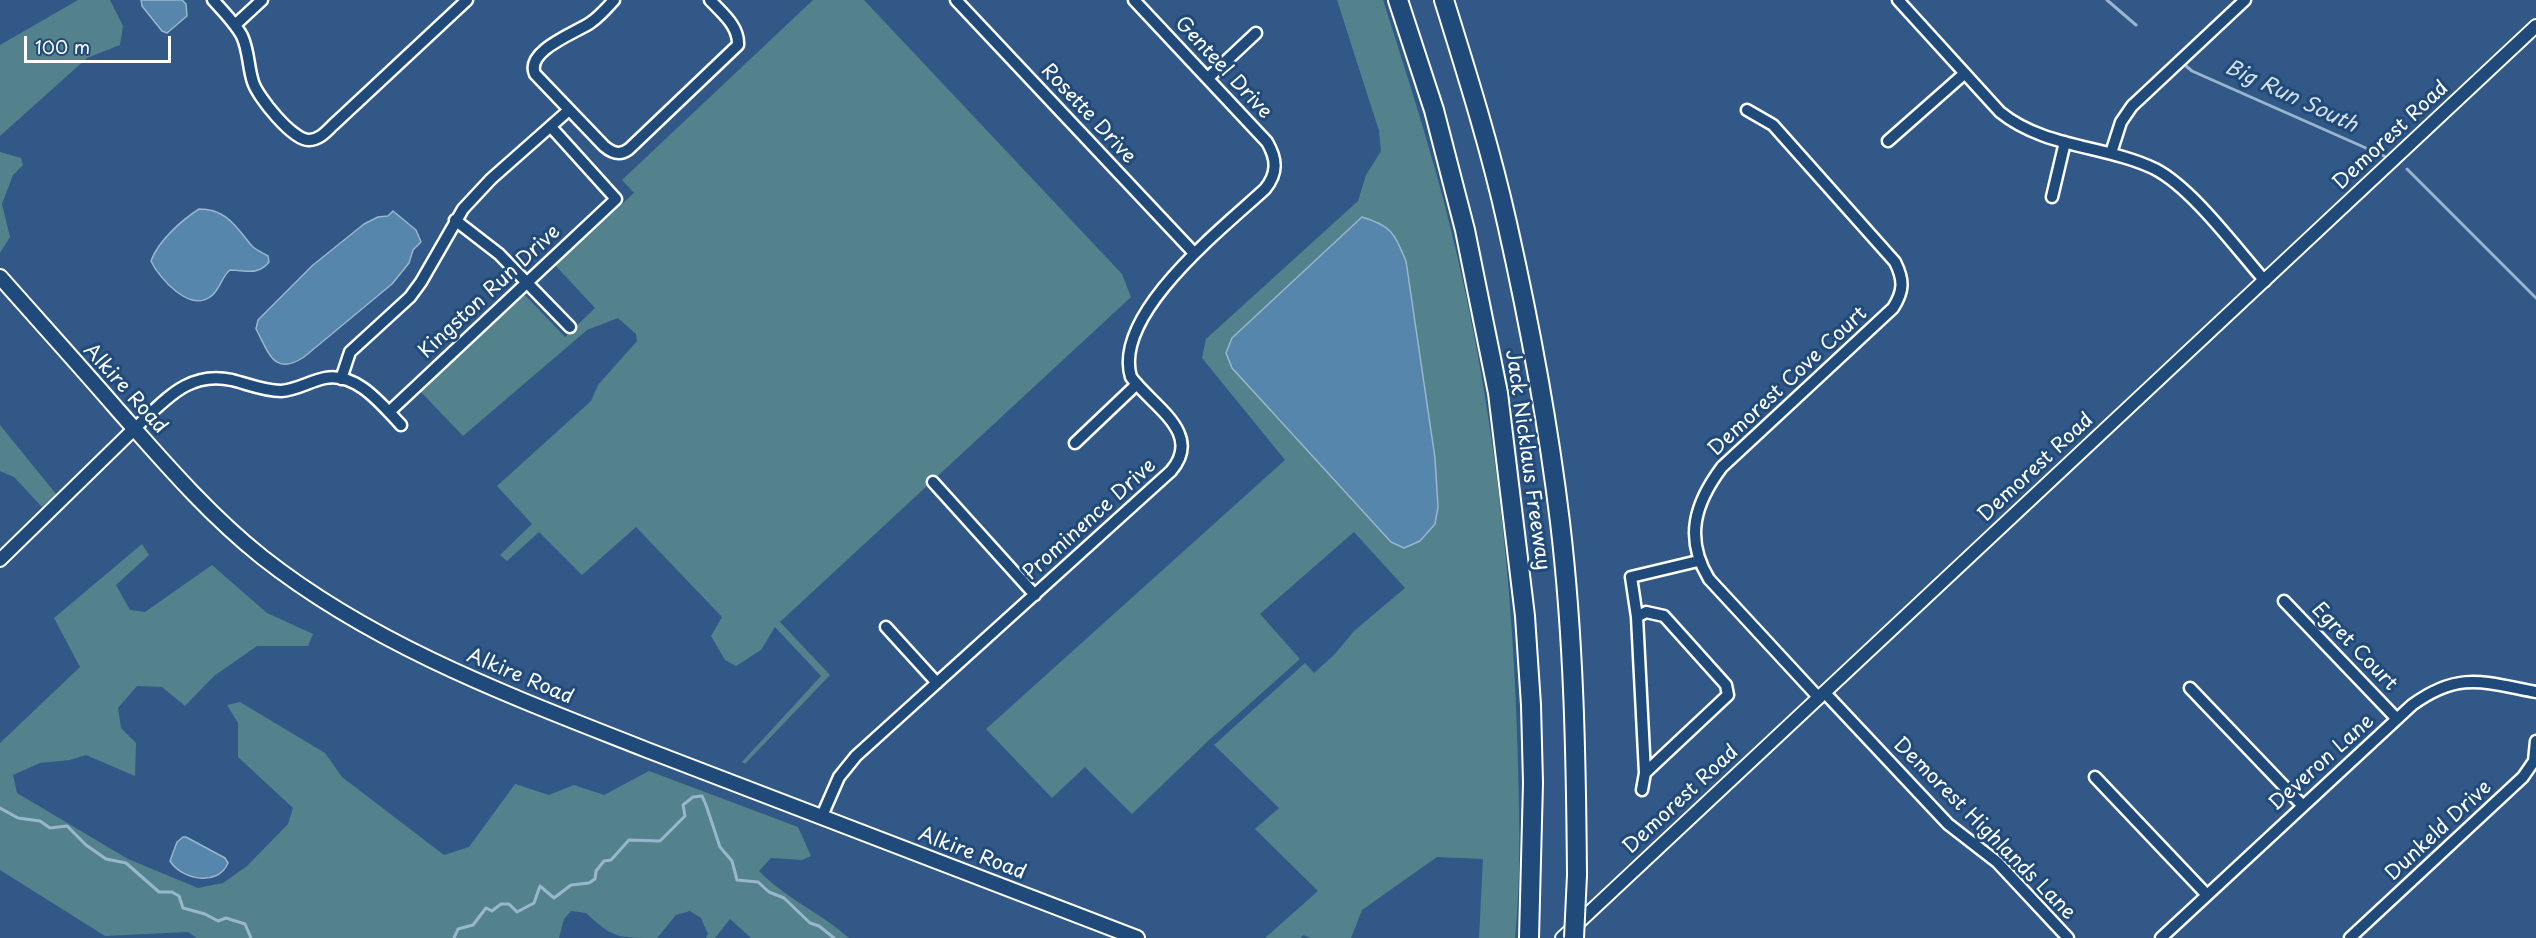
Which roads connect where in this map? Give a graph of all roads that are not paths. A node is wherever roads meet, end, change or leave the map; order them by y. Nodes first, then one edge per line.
1 (213, 0) edge
2 (262, 0) edge
3 (467, 0) edge
4 (614, 0) edge
5 (710, 0) edge
6 (957, 0) edge
7 (1134, 0) edge
8 (1398, 0) edge
9 (1444, 0) edge
10 (1898, 0) edge
11 (2245, 0) edge
12 (235, 25) junction
13 (2536, 26) edge
14 (1256, 33) dead end
15 (1964, 74) junction
16 (1208, 78) junction
17 (569, 110) junction
18 (1747, 110) dead end
19 (550, 127) junction
20 (1888, 141) dead end
21 (2065, 142) junction
22 (2111, 153) junction
23 (1276, 167) joint
24 (2052, 197) dead end
25 (456, 220) junction
26 (1194, 253) junction
27 (0, 277) edge
28 (2265, 281) junction
29 (527, 283) junction
30 (570, 327) dead end
31 (341, 379) junction
32 (1137, 384) junction
33 (389, 412) junction
34 (401, 425) dead end
35 (134, 429) junction
36 (1075, 443) dead end
37 (933, 482) dead end
38 (0, 560) edge
39 (1698, 561) junction
40 (1035, 595) junction
41 (2284, 601) dead end
42 (1637, 616) junction
43 (886, 627) dead end
44 (937, 683) junction
45 (2190, 688) dead end
46 (2536, 692) edge
47 (1822, 695) junction
48 (2397, 719) junction
49 (2536, 741) edge
50 (1645, 772) junction
51 (2095, 777) dead end
52 (1642, 790) dead end
53 (2302, 806) junction
54 (822, 818) junction
55 (2207, 895) junction
56 (1529, 936) edge
57 (1137, 938) edge
58 (1562, 938) edge
59 (1574, 938) edge
60 (2068, 938) edge
61 (2161, 938) edge
62 (2350, 938) edge

1 - 12 street
2 - 12 street
3 - 12 street
4 - 17 street
5 - 17 street
6 - 26 street, Rosette Drive
7 - 16 street, Genteel Drive
8 - 56 highway, Jack Nicklaus Freeway
9 - 59 highway, Jack Nicklaus Freeway, bridge
10 - 15 street
11 - 22 street
13 - 28 street, Demorest Road
14 - 16 street
15 - 20 street
15 - 21 street
16 - 23 street, Genteel Drive
17 - 19 street
18 - 39 street, Demorest Cove Court
19 - 25 street
19 - 29 street, Kingston Run Drive
21 - 22 street
21 - 24 street
22 - 28 street
23 - 26 street, Prominence Drive
25 - 29 street
25 - 31 street
26 - 32 street, Prominence Drive
27 - 35 main road, Alkire Road
28 - 47 street, Demorest Road
29 - 30 street
29 - 33 street, Kingston Run Drive
31 - 33 street
31 - 35 street
32 - 36 street
32 - 40 street, Prominence Drive
33 - 34 street
35 - 38 street
35 - 54 main road, Alkire Road
37 - 40 street
39 - 42 street
39 - 47 street
40 - 44 street, Prominence Drive
41 - 48 street, Egret Court
42 - 50 street
42 - 50 street
43 - 44 street
44 - 54 street, Prominence Drive
45 - 53 street
46 - 48 street, Deveron Lane
47 - 58 street, Demorest Road
47 - 60 street, Demorest Highlands Lane
48 - 53 street, Deveron Lane
49 - 62 street, Dunkeld Drive
50 - 52 street
51 - 55 street
53 - 55 street, Deveron Lane
54 - 57 main road, Alkire Road
55 - 61 street, Deveron Lane

